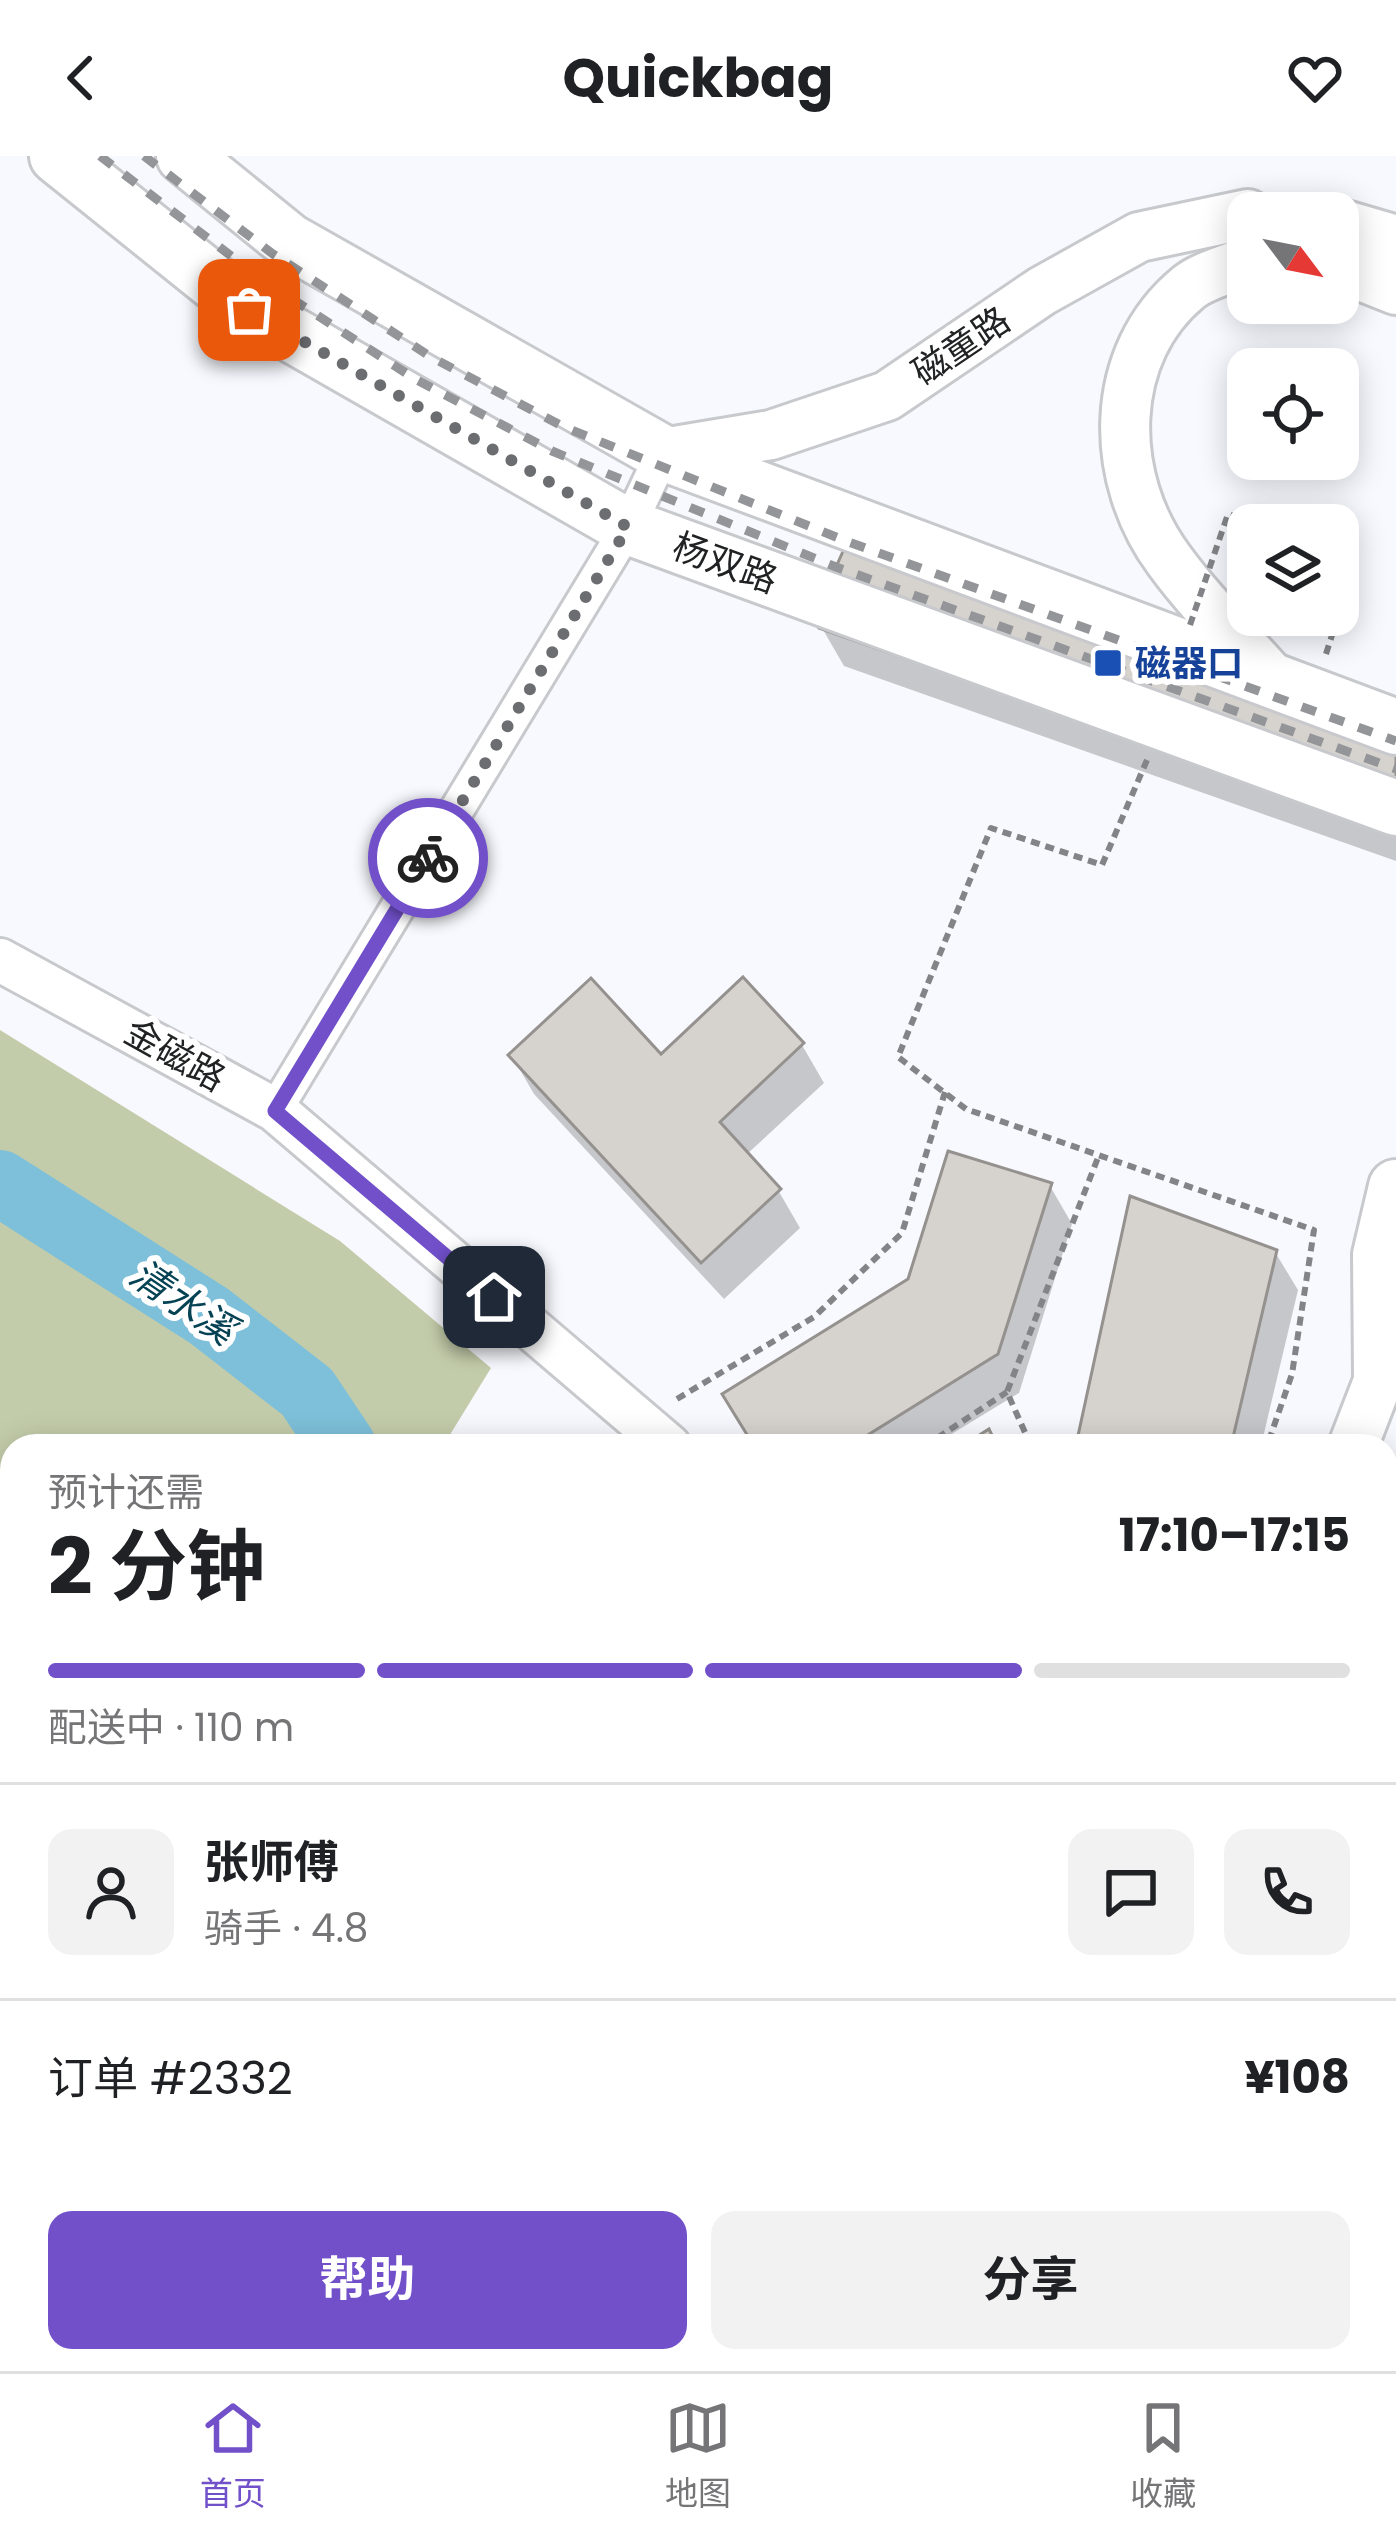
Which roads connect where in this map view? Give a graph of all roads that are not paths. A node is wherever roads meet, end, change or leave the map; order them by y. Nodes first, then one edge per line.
1 (56, 156) edge
2 (184, 156) edge
3 (1227, 218) edge
4 (1359, 229) edge
5 (1396, 240) edge
6 (1227, 270) edge
7 (1359, 275) edge
8 (1396, 290) edge
9 (663, 453) junction
10 (628, 527) junction
11 (1294, 691) junction
12 (1396, 727) edge
13 (1396, 808) edge
14 (0, 960) edge
15 (275, 1111) junction
16 (1396, 1187) edge
17 (1391, 1377) edge
18 (654, 1434) edge
19 (1360, 1434) edge
20 (1387, 1434) edge

1 - 10 main road, 杨双路
2 - 9 main road
3 - 9 main road, 磁童路
4 - 5 main road
6 - 11 main road
7 - 8 main road
9 - 10 street
9 - 11 main road
10 - 13 main road, 杨双路
10 - 15 street
11 - 12 main road
14 - 15 street, 金磁路
15 - 18 street, 金磁路
16 - 17 main road
17 - 19 main road
17 - 20 main road

